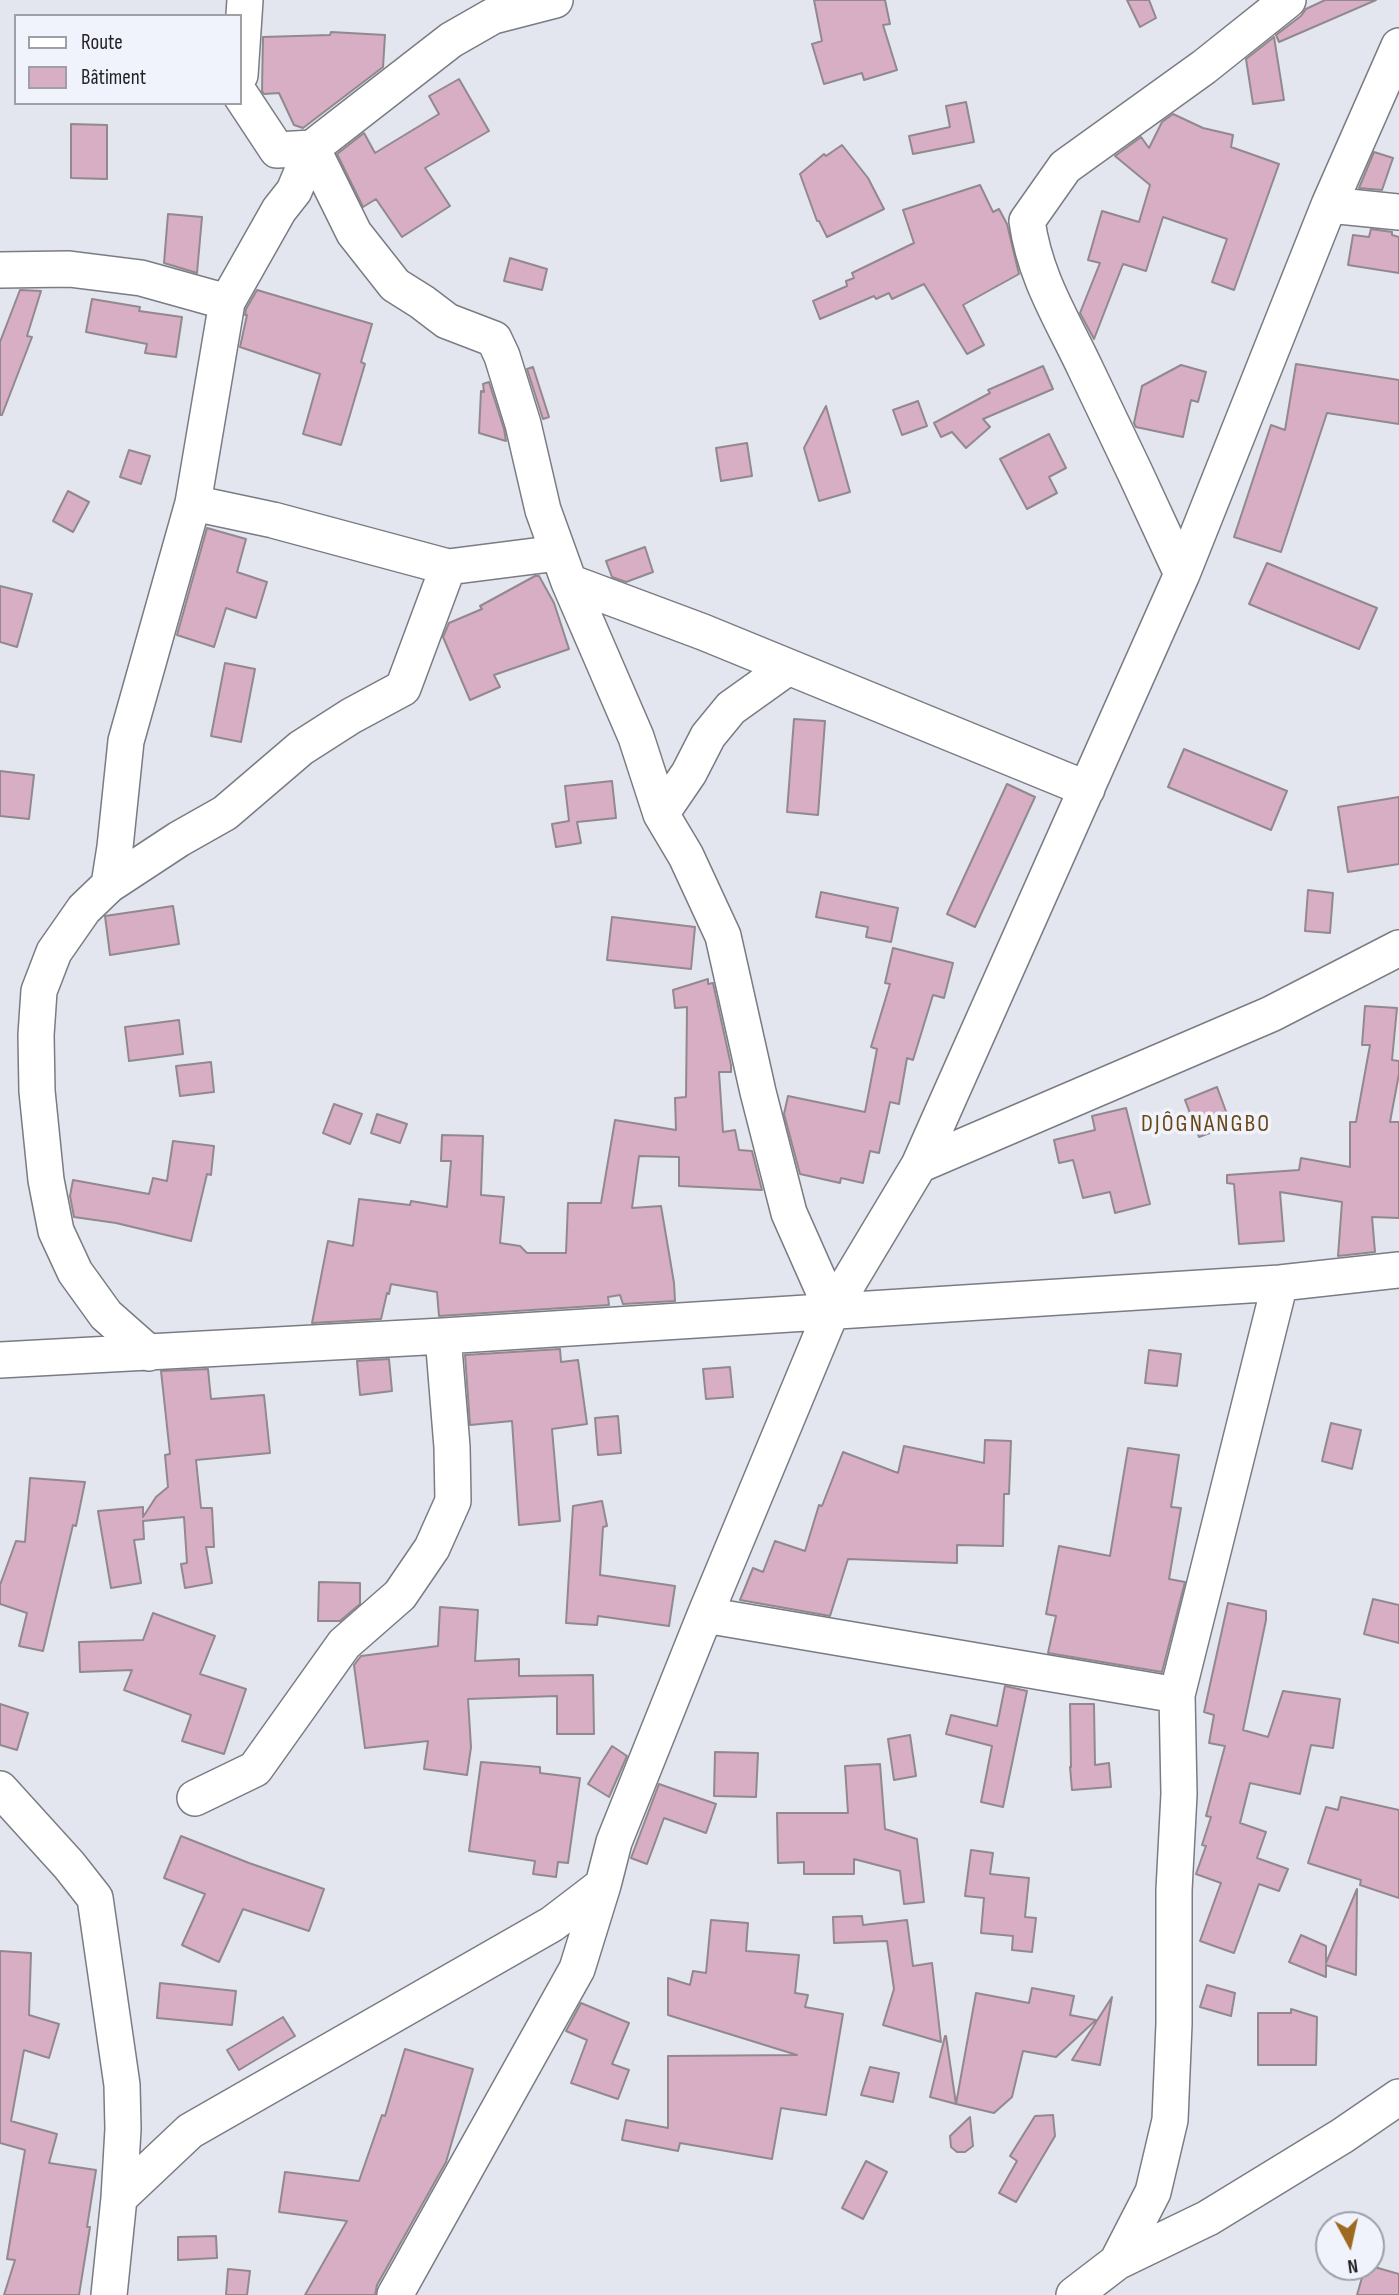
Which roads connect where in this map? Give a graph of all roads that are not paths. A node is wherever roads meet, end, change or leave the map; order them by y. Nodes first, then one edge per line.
1 (245, 0) edge
2 (555, 0) edge
3 (1288, 0) edge
4 (242, 45) edge
5 (1399, 46) edge
6 (242, 97) edge
7 (312, 148) junction
8 (1329, 205) junction
9 (1399, 212) edge
10 (0, 270) edge
11 (227, 302) junction
12 (193, 503) junction
13 (448, 567) junction
14 (564, 567) junction
15 (1182, 574) junction
16 (786, 668) junction
17 (1087, 789) junction
18 (661, 814) junction
19 (109, 885) junction
20 (1399, 948) edge
21 (919, 1165) junction
22 (1399, 1270) edge
23 (1280, 1283) junction
24 (832, 1310) junction
25 (443, 1336) junction
26 (149, 1353) junction
27 (0, 1360) edge
28 (705, 1615) junction
29 (1177, 1695) junction
30 (0, 1789) edge
31 (195, 1798) dead end
32 (603, 1885) junction
33 (1399, 2097) edge
34 (118, 2198) junction
35 (1117, 2262) junction
36 (110, 2295) edge
37 (395, 2295) edge
38 (1074, 2295) edge

1 - 4 street
2 - 7 street
3 - 15 street
5 - 8 street
6 - 7 street
7 - 11 street
7 - 14 street
8 - 9 street
8 - 15 street
10 - 11 street
11 - 12 street
12 - 13 street
12 - 19 street
13 - 14 street
13 - 19 street
14 - 16 street
14 - 18 street
15 - 17 street
16 - 17 street
16 - 18 street
17 - 21 street
18 - 24 street
19 - 26 street
20 - 21 street
21 - 24 street
22 - 23 street
23 - 24 street
23 - 29 street
24 - 25 street
24 - 28 street
25 - 26 street
25 - 31 street
26 - 27 street
28 - 29 street
28 - 32 street
29 - 35 street
30 - 34 street
32 - 34 street
32 - 37 street
33 - 35 street
34 - 36 street
35 - 38 street

